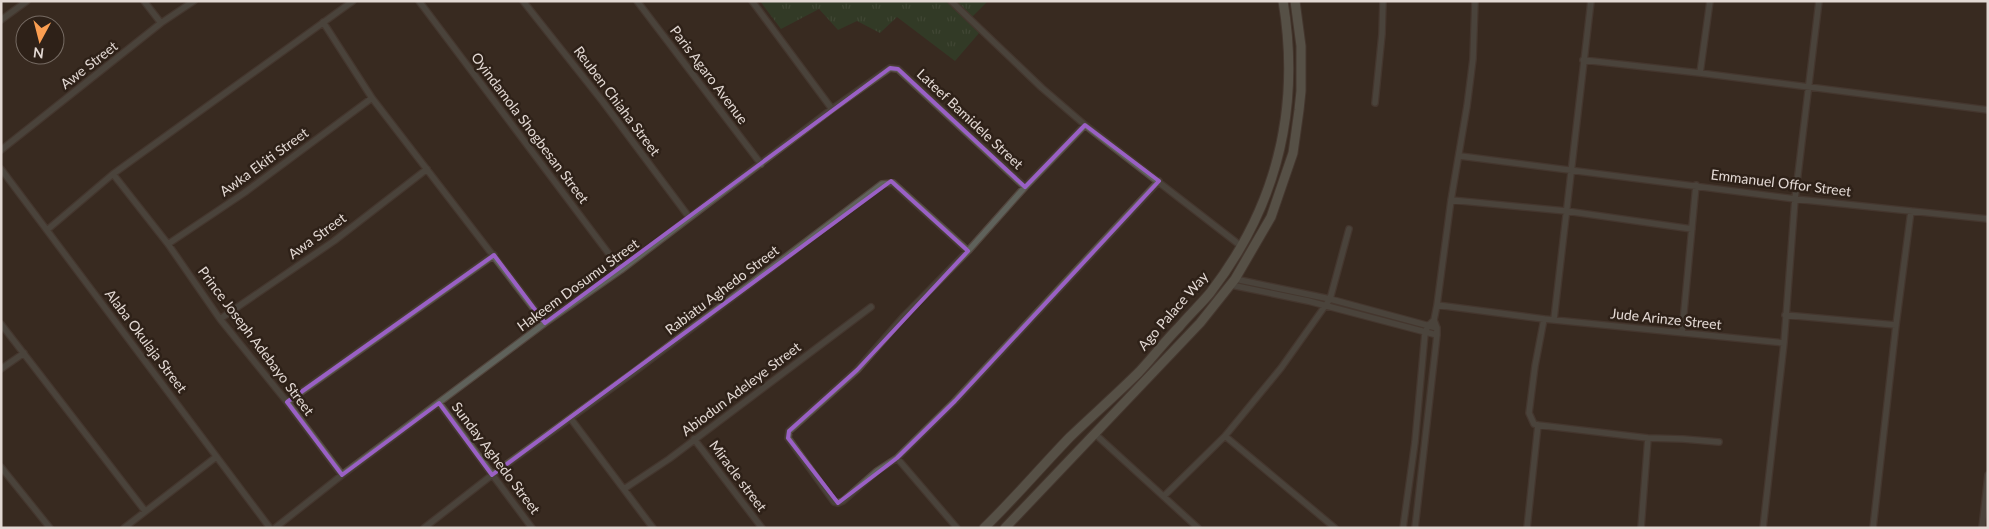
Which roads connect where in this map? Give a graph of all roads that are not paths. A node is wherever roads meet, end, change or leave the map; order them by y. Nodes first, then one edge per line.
1 (27, 1) edge
2 (144, 1) edge
3 (194, 1) edge
4 (354, 1) edge
5 (419, 1) edge
6 (523, 1) edge
7 (637, 1) edge
8 (752, 1) edge
9 (951, 1) edge
10 (1283, 1) edge
11 (1295, 1) edge
12 (1383, 1) edge
13 (1475, 1) edge
14 (1591, 1) edge
15 (1710, 1) edge
16 (1819, 1) edge
17 (1, 20) edge
18 (323, 22) junction
19 (161, 23) junction
20 (1583, 60) junction
21 (898, 69) joint
22 (1700, 73) junction
23 (1808, 87) junction
24 (372, 98) junction
25 (1375, 102) dead end
26 (832, 109) junction
27 (1988, 110) edge
28 (1085, 125) junction
29 (1, 150) edge
30 (1460, 156) junction
31 (761, 164) junction
32 (1, 168) edge
33 (427, 169) junction
34 (1571, 170) junction
35 (113, 174) junction
36 (1159, 181) junction
37 (1696, 185) junction
38 (1025, 187) junction
39 (1795, 199) junction
40 (1451, 200) junction
41 (1566, 211) junction
42 (1911, 211) junction
43 (689, 217) junction
44 (1988, 220) edge
45 (1349, 228) dead end
46 (1692, 229) junction
47 (47, 230) junction
48 (168, 244) junction
49 (1241, 246) junction
50 (968, 251) junction
51 (494, 255) junction
52 (621, 270) junction
53 (1233, 282) junction
54 (1330, 299) junction
55 (1325, 305) junction
56 (1437, 305) junction
57 (871, 307) dead end
58 (1785, 315) junction
59 (220, 319) junction
60 (1544, 319) junction
61 (1554, 319) junction
62 (1434, 320) junction
63 (546, 323) junction
64 (1, 324) edge
65 (1896, 325) junction
66 (1428, 326) junction
67 (1437, 331) junction
68 (1425, 333) junction
69 (1682, 333) junction
70 (1784, 344) junction
71 (24, 353) junction
72 (1, 369) edge
73 (287, 402) junction
74 (439, 403) junction
75 (571, 419) junction
76 (1538, 425) junction
77 (1094, 433) junction
78 (1225, 436) junction
79 (1648, 438) junction
80 (694, 439) junction
81 (1719, 442) dead end
82 (216, 456) junction
83 (897, 458) junction
84 (2, 470) edge
85 (342, 475) junction
86 (492, 475) junction
87 (1988, 475) edge
88 (624, 489) junction
89 (1164, 496) junction
90 (145, 511) junction
91 (50, 528) edge
92 (124, 528) edge
93 (270, 528) edge
94 (275, 528) edge
95 (424, 528) edge
96 (532, 528) edge
97 (653, 528) edge
98 (762, 528) edge
99 (957, 528) edge
100 (984, 528) edge
101 (1005, 528) edge
102 (1198, 528) edge
103 (1335, 528) edge
104 (1403, 528) edge
105 (1415, 528) edge
106 (1527, 528) edge
107 (1641, 528) edge
108 (1763, 528) edge
109 (1873, 528) edge
110 (1982, 528) edge

1 - 17 street
2 - 19 street
3 - 19 street, Awe Street
4 - 18 street
5 - 52 street, Oyindamola Shogbesan Street
6 - 43 street, Reuben Chiaha Street
7 - 31 street, Paris Agaro Avenue
8 - 26 street
9 - 28 street
10 - 49 main road, Ago Palace Way
11 - 53 main road, Ago Palace Way
12 - 25 street
13 - 30 street
14 - 20 street
15 - 22 street
16 - 23 street
18 - 24 street
18 - 35 street
19 - 29 street, Awe Street
20 - 22 street
20 - 34 street
21 - 26 street, Hakeem Dosumu Street
21 - 38 street, Lateef Bamidele Street
22 - 23 street
23 - 27 street
23 - 39 street
24 - 33 street
24 - 48 street, Awka Ekiti Street
26 - 31 street, Hakeem Dosumu Street
28 - 36 street
28 - 38 street
30 - 34 street, Emmanuel Offor Street
30 - 40 street
31 - 43 street, Hakeem Dosumu Street
32 - 47 street, Alaba Okulaja Street
33 - 51 street
33 - 59 street, Awa Street
34 - 37 street, Emmanuel Offor Street
34 - 41 street
35 - 47 street
35 - 48 street, Prince Joseph Adebayo Street
36 - 49 street
36 - 83 street
37 - 39 street, Emmanuel Offor Street
37 - 46 street
38 - 50 street
39 - 42 street, Emmanuel Offor Street
39 - 58 street
40 - 41 street
40 - 56 street
41 - 46 street
41 - 61 street
42 - 44 street, Emmanuel Offor Street
42 - 65 street
43 - 52 street, Hakeem Dosumu Street
45 - 54 street
46 - 69 street
47 - 82 street, Alaba Okulaja Street
48 - 59 street, Prince Joseph Adebayo Street
49 - 100 main road, Ago Palace Way
50 - 75 street, Rabiatu Aghedo Street
50 - 83 street
51 - 63 street
51 - 73 street
52 - 63 street, Hakeem Dosumu Street
53 - 54 street
53 - 55 street
53 - 77 main road, Ago Palace Way
54 - 55 street
54 - 66 street
55 - 68 street
55 - 78 street
56 - 60 street, Jude Arinze Street
56 - 62 street
57 - 80 street, Abiodun Adeleye Street
58 - 65 street
58 - 70 street
59 - 73 street, Prince Joseph Adebayo Street
60 - 61 street, Jude Arinze Street
60 - 76 street
61 - 69 street, Jude Arinze Street
62 - 66 street
62 - 67 street
63 - 74 street, Hakeem Dosumu Street
64 - 71 street
65 - 109 street
66 - 67 street
66 - 68 street
67 - 68 street
67 - 105 street
68 - 104 street
69 - 70 street, Jude Arinze Street
70 - 108 street
71 - 72 street
71 - 90 street
73 - 85 street, Prince Joseph Adebayo Street
74 - 85 street, Hakeem Dosumu Street
74 - 86 street, Sunday Aghedo Street
75 - 86 street, Rabiatu Aghedo Street
75 - 88 street
76 - 79 street
76 - 106 street
77 - 89 street
77 - 101 main road, Ago Palace Way
78 - 89 street
78 - 103 street
79 - 81 street
79 - 107 street
80 - 88 street, Abiodun Adeleye Street
80 - 98 street, Miracle street
82 - 90 street
82 - 93 street, Alaba Okulaja Street
83 - 99 street
84 - 91 street
85 - 94 street, Hakeem Dosumu Street
86 - 95 street, Rabiatu Aghedo Street
86 - 96 street, Sunday Aghedo Street
87 - 110 street
88 - 97 street
89 - 102 street
90 - 92 street

